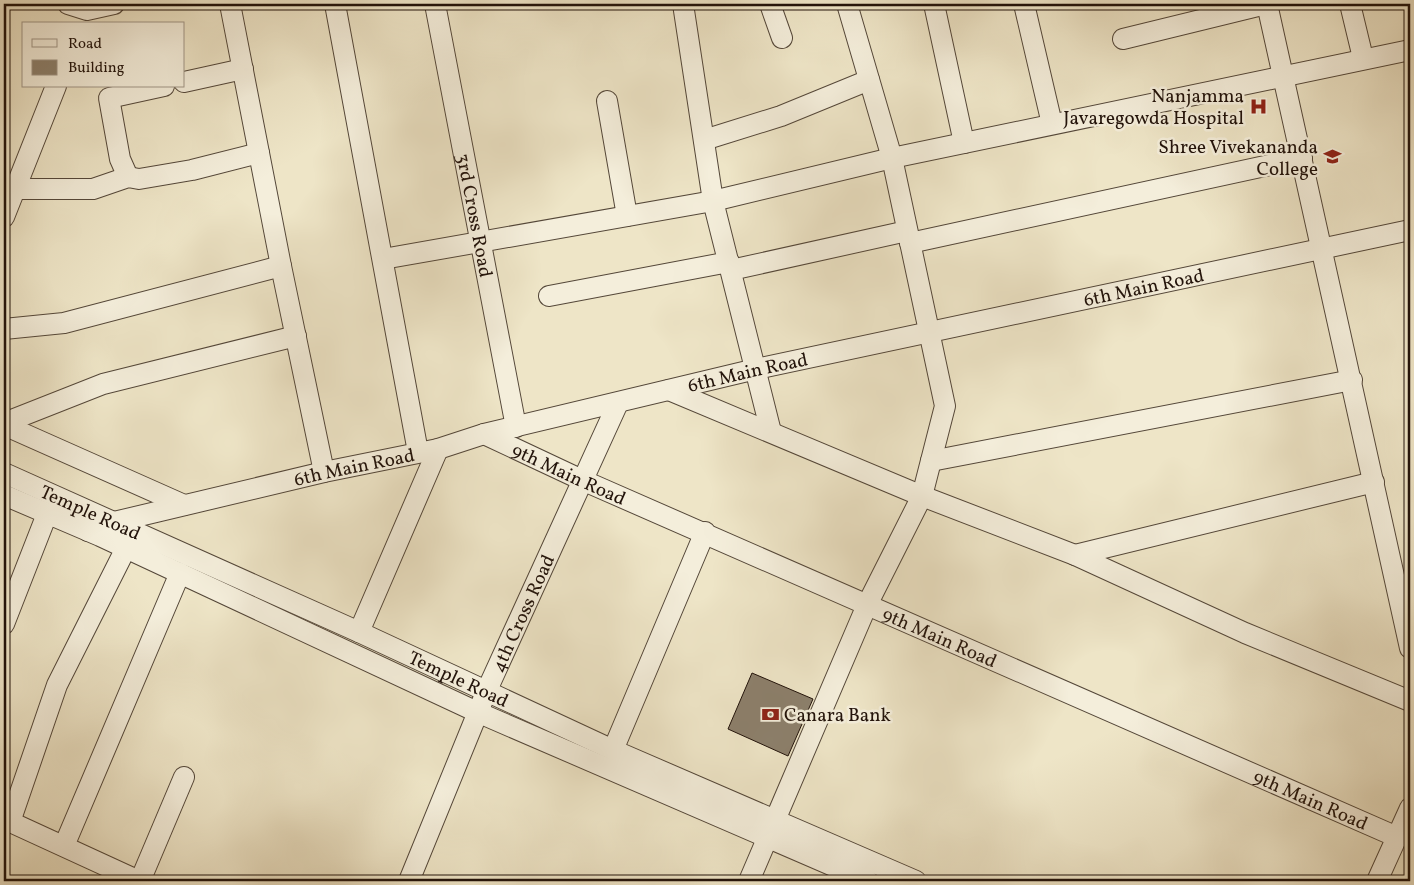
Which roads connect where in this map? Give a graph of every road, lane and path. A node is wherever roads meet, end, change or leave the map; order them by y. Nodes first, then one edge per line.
1 (114, 4) edge
2 (230, 4) edge
3 (335, 4) edge
4 (435, 4) edge
5 (683, 4) edge
6 (770, 4) edge
7 (847, 4) edge
8 (934, 4) edge
9 (1024, 4) edge
10 (1267, 4) edge
11 (1350, 4) edge
12 (81, 10) edge
13 (782, 38) dead end
14 (1123, 40) dead end
15 (1410, 50) edge
16 (1363, 58) junction
17 (243, 69) junction
18 (1283, 75) junction
19 (869, 80) junction
20 (185, 82) edge
21 (55, 88) edge
22 (155, 88) edge
23 (607, 100) dead end
24 (1052, 124) junction
25 (704, 140) junction
26 (964, 143) junction
27 (259, 153) junction
28 (892, 158) junction
29 (1302, 158) junction
30 (128, 177) junction
31 (15, 189) junction
32 (713, 201) junction
33 (627, 216) junction
34 (4, 217) edge
35 (1410, 230) edge
36 (908, 237) junction
37 (480, 242) junction
38 (1323, 247) junction
39 (383, 259) junction
40 (281, 266) junction
41 (730, 266) junction
42 (549, 296) dead end
43 (4, 330) edge
44 (929, 332) junction
45 (296, 336) junction
46 (756, 370) junction
47 (1352, 380) junction
48 (669, 390) junction
49 (618, 403) junction
50 (4, 424) edge
51 (516, 427) junction
52 (771, 432) junction
53 (484, 434) junction
54 (438, 449) junction
55 (418, 452) junction
56 (931, 461) junction
57 (324, 472) junction
58 (4, 473) edge
59 (582, 480) junction
60 (1374, 482) junction
61 (4, 495) edge
62 (922, 496) junction
63 (184, 506) junction
64 (47, 514) junction
65 (114, 522) junction
66 (88, 531) junction
67 (705, 532) junction
68 (126, 548) junction
69 (1075, 556) junction
70 (180, 573) junction
71 (867, 606) junction
72 (4, 624) edge
73 (360, 632) junction
74 (1410, 648) edge
75 (487, 690) junction
76 (1410, 701) edge
77 (477, 712) junction
78 (613, 750) junction
79 (184, 777) dead end
80 (1410, 808) edge
81 (7, 820) edge
82 (770, 829) junction
83 (1397, 837) junction
84 (64, 846) junction
85 (140, 881) edge
86 (409, 881) edge
87 (749, 881) edge
88 (868, 881) edge
89 (916, 881) edge
90 (1377, 881) edge

1 - 12 street
2 - 17 street
3 - 39 street
4 - 37 street, 3rd Cross Road
5 - 25 street
6 - 13 street
7 - 19 street
8 - 26 street
9 - 24 street
10 - 14 street
10 - 18 street
11 - 16 street
15 - 16 street
16 - 18 street
17 - 20 street
17 - 27 street
18 - 24 street
18 - 29 street
19 - 25 street
19 - 28 street
21 - 31 street
22 - 30 street
23 - 33 street
24 - 26 street
25 - 32 street
26 - 28 street
27 - 30 street
27 - 40 street
28 - 32 street
28 - 36 street
29 - 36 street
29 - 38 street
30 - 31 street
31 - 34 street
32 - 33 street
32 - 41 street
33 - 37 street
35 - 38 street, 6th Main Road
36 - 41 street
36 - 44 street
37 - 39 street
37 - 51 street, 3rd Cross Road
38 - 44 street, 6th Main Road
38 - 47 street
39 - 55 street
40 - 43 street
40 - 45 street
41 - 42 street
41 - 46 street
44 - 46 street, 6th Main Road
44 - 56 street
45 - 50 street
45 - 57 street
46 - 48 street, 6th Main Road
46 - 52 street
47 - 56 street
47 - 60 street
48 - 49 street, 6th Main Road
48 - 52 street
49 - 51 street, 6th Main Road
49 - 59 street, 4th Cross Road
50 - 63 street
51 - 53 street, 6th Main Road
52 - 62 street
53 - 54 street, 6th Main Road
53 - 59 street, 9th Main Road
54 - 55 street, 6th Main Road
54 - 73 street
55 - 57 street, 6th Main Road
56 - 62 street
57 - 63 street, 6th Main Road
58 - 65 street, Temple Road
59 - 67 street, 9th Main Road
59 - 75 street, 4th Cross Road
60 - 69 street
60 - 74 street
61 - 64 street, Temple Road
62 - 69 street
62 - 71 street
63 - 65 street, 6th Main Road
64 - 66 street, Temple Road
64 - 72 street
65 - 66 street, 6th Main Road
65 - 73 street, Temple Road
66 - 68 street, Temple Road
67 - 71 street, 9th Main Road
67 - 78 street
68 - 70 street, Temple Road
68 - 81 street
69 - 76 street
70 - 77 street, Temple Road
70 - 84 street
71 - 82 street
71 - 83 street, 9th Main Road
73 - 75 street, Temple Road
75 - 77 street, 4th Cross Road
75 - 78 street, Temple Road
77 - 82 street, Temple Road
77 - 86 street, 4th Cross Road
78 - 82 street, Temple Road
79 - 85 street
80 - 83 street
81 - 84 street
82 - 87 street
82 - 88 street, Temple Road
82 - 89 street, Temple Road
83 - 90 street
84 - 85 street

